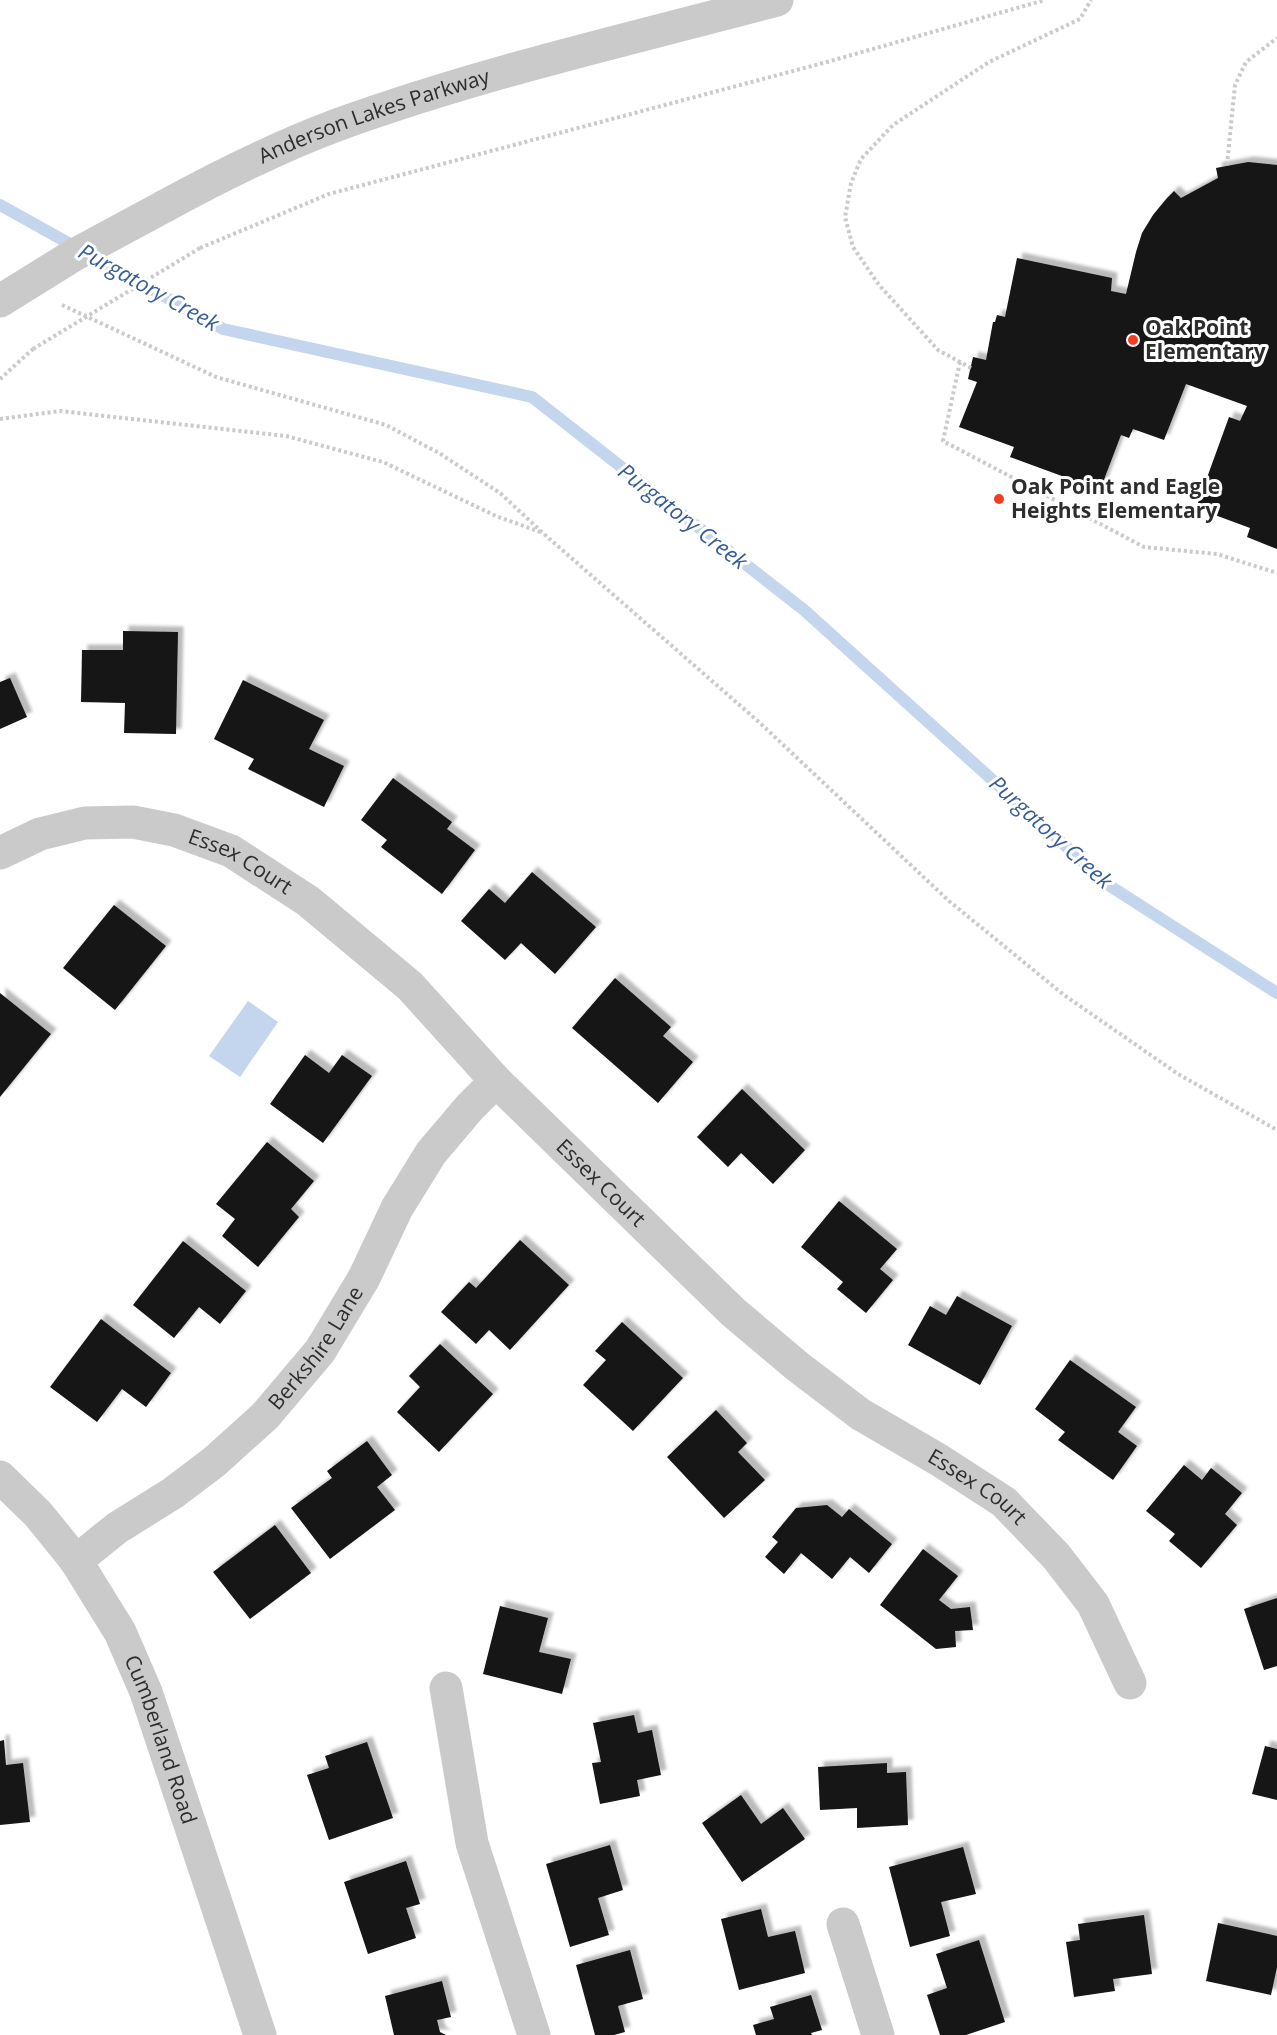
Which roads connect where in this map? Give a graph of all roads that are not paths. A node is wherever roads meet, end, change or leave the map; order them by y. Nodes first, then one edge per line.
1 (777, 0) edge
2 (0, 301) edge
3 (0, 854) edge
4 (496, 1081) junction
5 (0, 1477) edge
6 (76, 1560) junction
7 (1131, 1683) dead end
8 (446, 1688) dead end
9 (843, 1924) dead end
10 (260, 2035) edge
11 (534, 2035) edge
12 (878, 2035) edge

1 - 2 street, Anderson Lakes Parkway, bridge
3 - 4 street, Essex Court
4 - 6 street, Berkshire Lane
4 - 7 street, Essex Court
5 - 6 street, Cumberland Road
6 - 10 street, Cumberland Road
8 - 11 street
9 - 12 street

